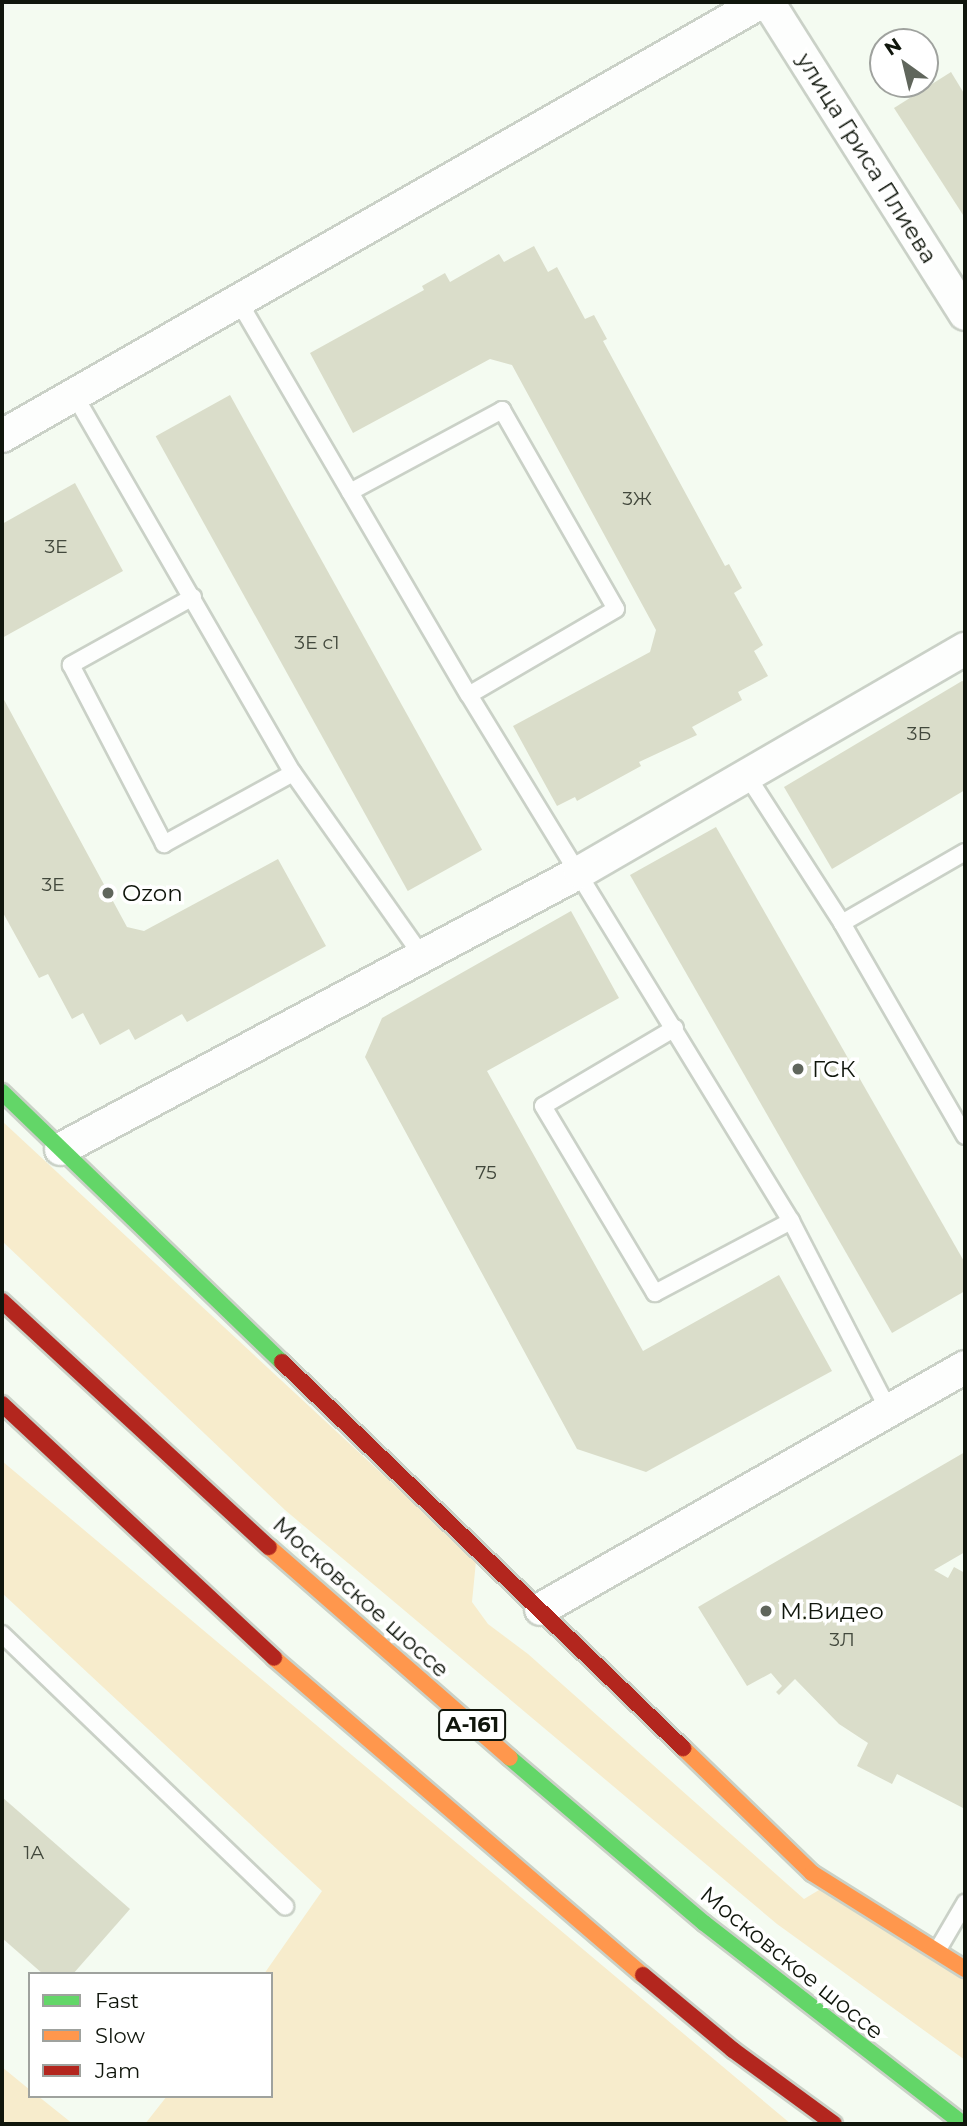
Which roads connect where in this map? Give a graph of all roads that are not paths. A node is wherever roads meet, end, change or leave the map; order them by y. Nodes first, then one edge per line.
1 (761, 2) edge
2 (768, 2) edge
3 (239, 302) junction
4 (965, 314) edge
5 (75, 396) junction
6 (2, 436) edge
7 (349, 492) junction
8 (193, 597) junction
9 (965, 649) edge
10 (469, 695) junction
11 (293, 774) junction
12 (748, 777) junction
13 (965, 852) edge
14 (580, 872) junction
15 (842, 923) junction
16 (423, 957) junction
17 (675, 1028) junction
18 (2, 1092) edge
19 (959, 1110) edge
20 (965, 1136) edge
21 (61, 1149) junction
22 (791, 1221) junction
23 (2, 1301) edge
24 (965, 1367) edge
25 (2, 1405) edge
26 (889, 1411) junction
27 (541, 1609) junction
28 (2, 1634) edge
29 (965, 1903) edge
30 (285, 1906) dead end
31 (937, 1951) junction
32 (965, 1969) edge
33 (834, 2124) edge
34 (963, 2124) edge

1 - 3 street
2 - 4 street, улица Гриса Плиева
3 - 5 street
3 - 7 lane
5 - 6 street
5 - 8 lane
7 - 10 lane
7 - 10 lane
8 - 11 lane
8 - 11 lane
9 - 12 street
10 - 14 lane
11 - 16 lane
12 - 14 street
12 - 15 lane
13 - 15 lane
14 - 16 street
14 - 17 lane
15 - 19 lane
16 - 21 street
17 - 22 lane
17 - 22 lane
18 - 21 main road
19 - 20 lane
21 - 27 main road
22 - 26 lane
23 - 34 main road, Московское шоссе / А-161
24 - 26 street
25 - 33 main road
26 - 27 street
27 - 31 main road
28 - 30 lane
29 - 31 lane
31 - 32 main road

